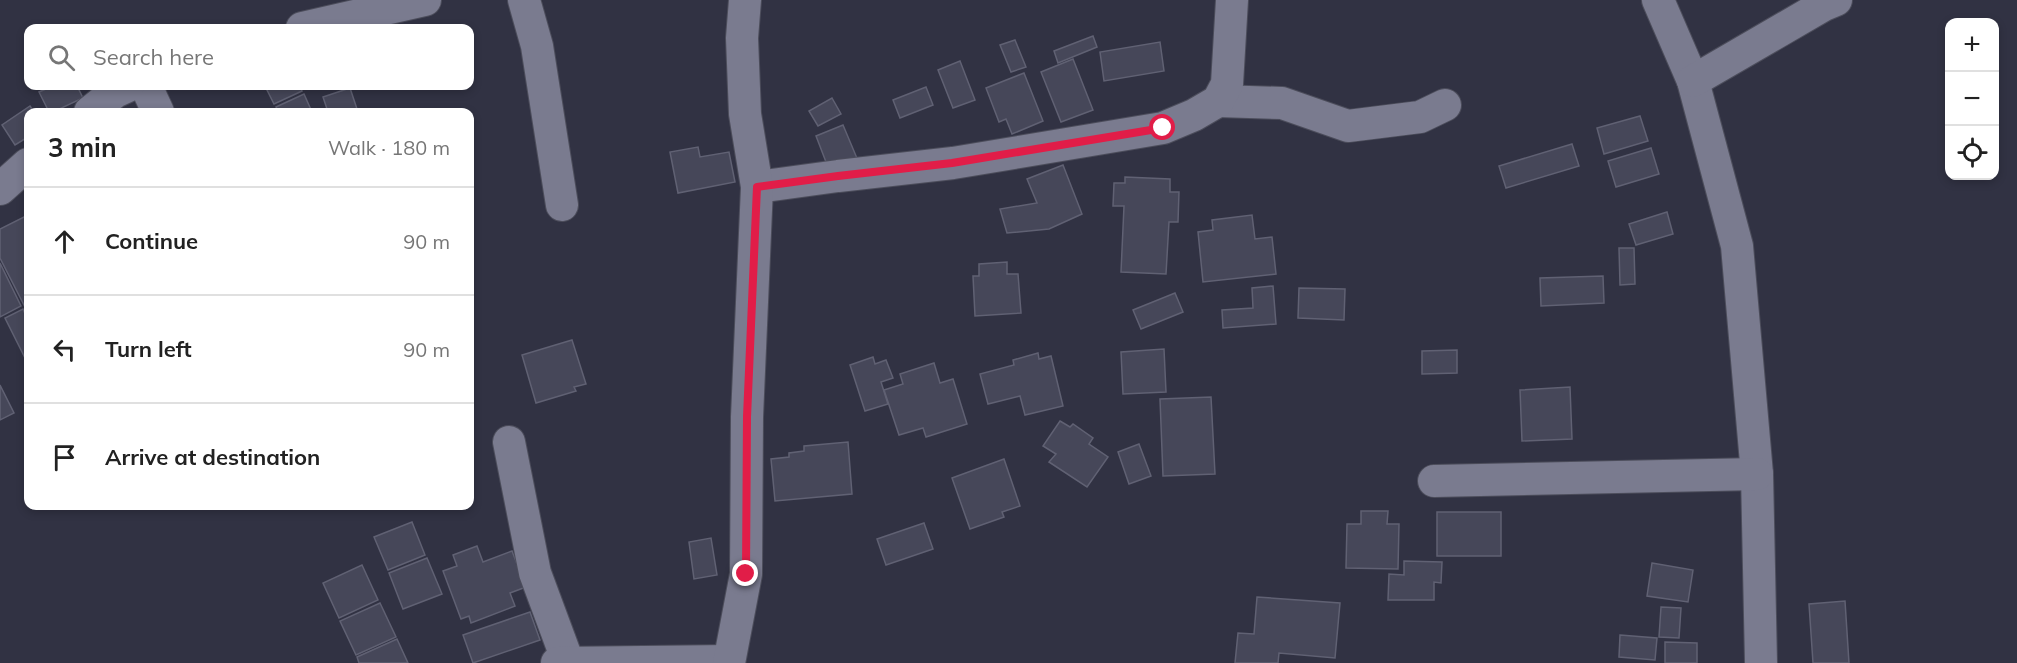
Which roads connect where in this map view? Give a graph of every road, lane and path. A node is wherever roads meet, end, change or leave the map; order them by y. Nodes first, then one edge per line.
1 (425, 0) edge
2 (524, 0) edge
3 (745, 0) edge
4 (1232, 0) edge
5 (1658, 0) edge
6 (1836, 0) edge
7 (320, 24) edge
8 (1693, 81) junction
9 (119, 90) edge
10 (148, 90) edge
11 (1218, 100) junction
12 (1445, 105) dead end
13 (95, 108) edge
14 (156, 108) edge
15 (24, 168) edge
16 (757, 187) junction
17 (0, 189) edge
18 (562, 206) dead end
19 (509, 442) dead end
20 (1757, 474) junction
21 (1434, 481) dead end
22 (568, 662) edge
23 (729, 662) edge
24 (556, 663) edge
25 (1761, 663) edge

1 - 7 street
2 - 18 street
3 - 16 street
4 - 11 street
5 - 8 street
6 - 8 street
8 - 20 street
9 - 13 street
10 - 14 street
11 - 12 street
11 - 16 street
15 - 17 street
16 - 23 street
19 - 22 street
20 - 21 street
20 - 25 street
22 - 23 street
22 - 24 street

